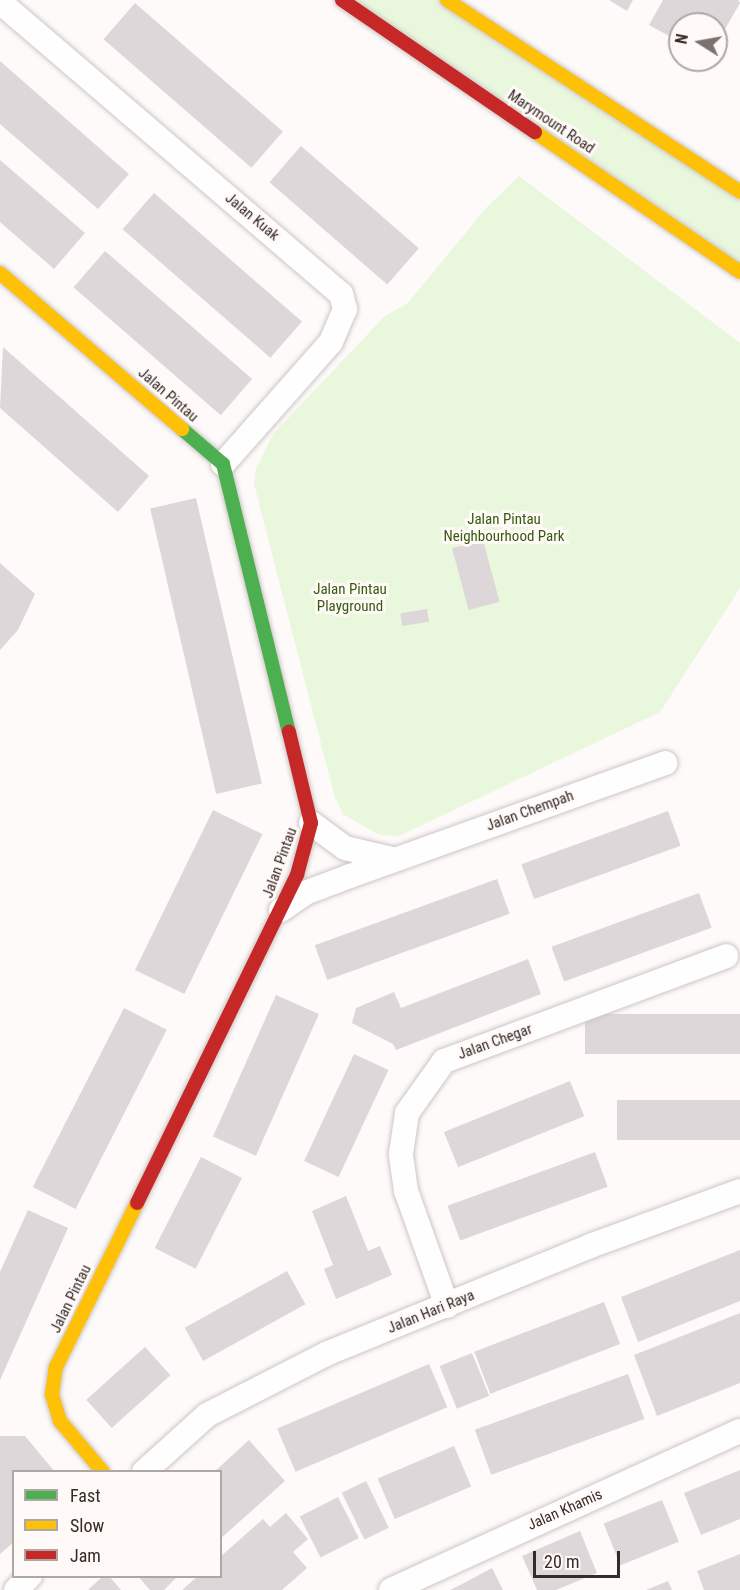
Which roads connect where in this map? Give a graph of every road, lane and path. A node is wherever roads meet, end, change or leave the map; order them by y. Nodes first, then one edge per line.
1 (342, 0) edge
2 (447, 0) edge
3 (0, 2) edge
4 (740, 192) edge
5 (740, 272) edge
6 (0, 273) edge
7 (223, 464) junction
8 (665, 763) dead end
9 (311, 824) junction
10 (395, 859) junction
11 (281, 910) junction
12 (726, 956) dead end
13 (740, 1191) edge
14 (447, 1306) junction
15 (740, 1431) edge
16 (101, 1470) edge
17 (146, 1470) edge
18 (28, 1578) edge
19 (16, 1590) edge
20 (391, 1590) edge

1 - 5 street, Marymount Road
2 - 4 street
3 - 7 street, Jalan Kuak
6 - 7 street, Jalan Pintau
7 - 9 street, Jalan Pintau
8 - 10 street, Jalan Chempah
9 - 10 street
9 - 11 street, Jalan Pintau
10 - 11 street, Jalan Chempah
11 - 16 street, Jalan Pintau
12 - 14 street, Jalan Chegar
13 - 14 street, Jalan Hari Raya
14 - 17 street, Jalan Hari Raya
15 - 20 street, Jalan Khamis
18 - 19 street

